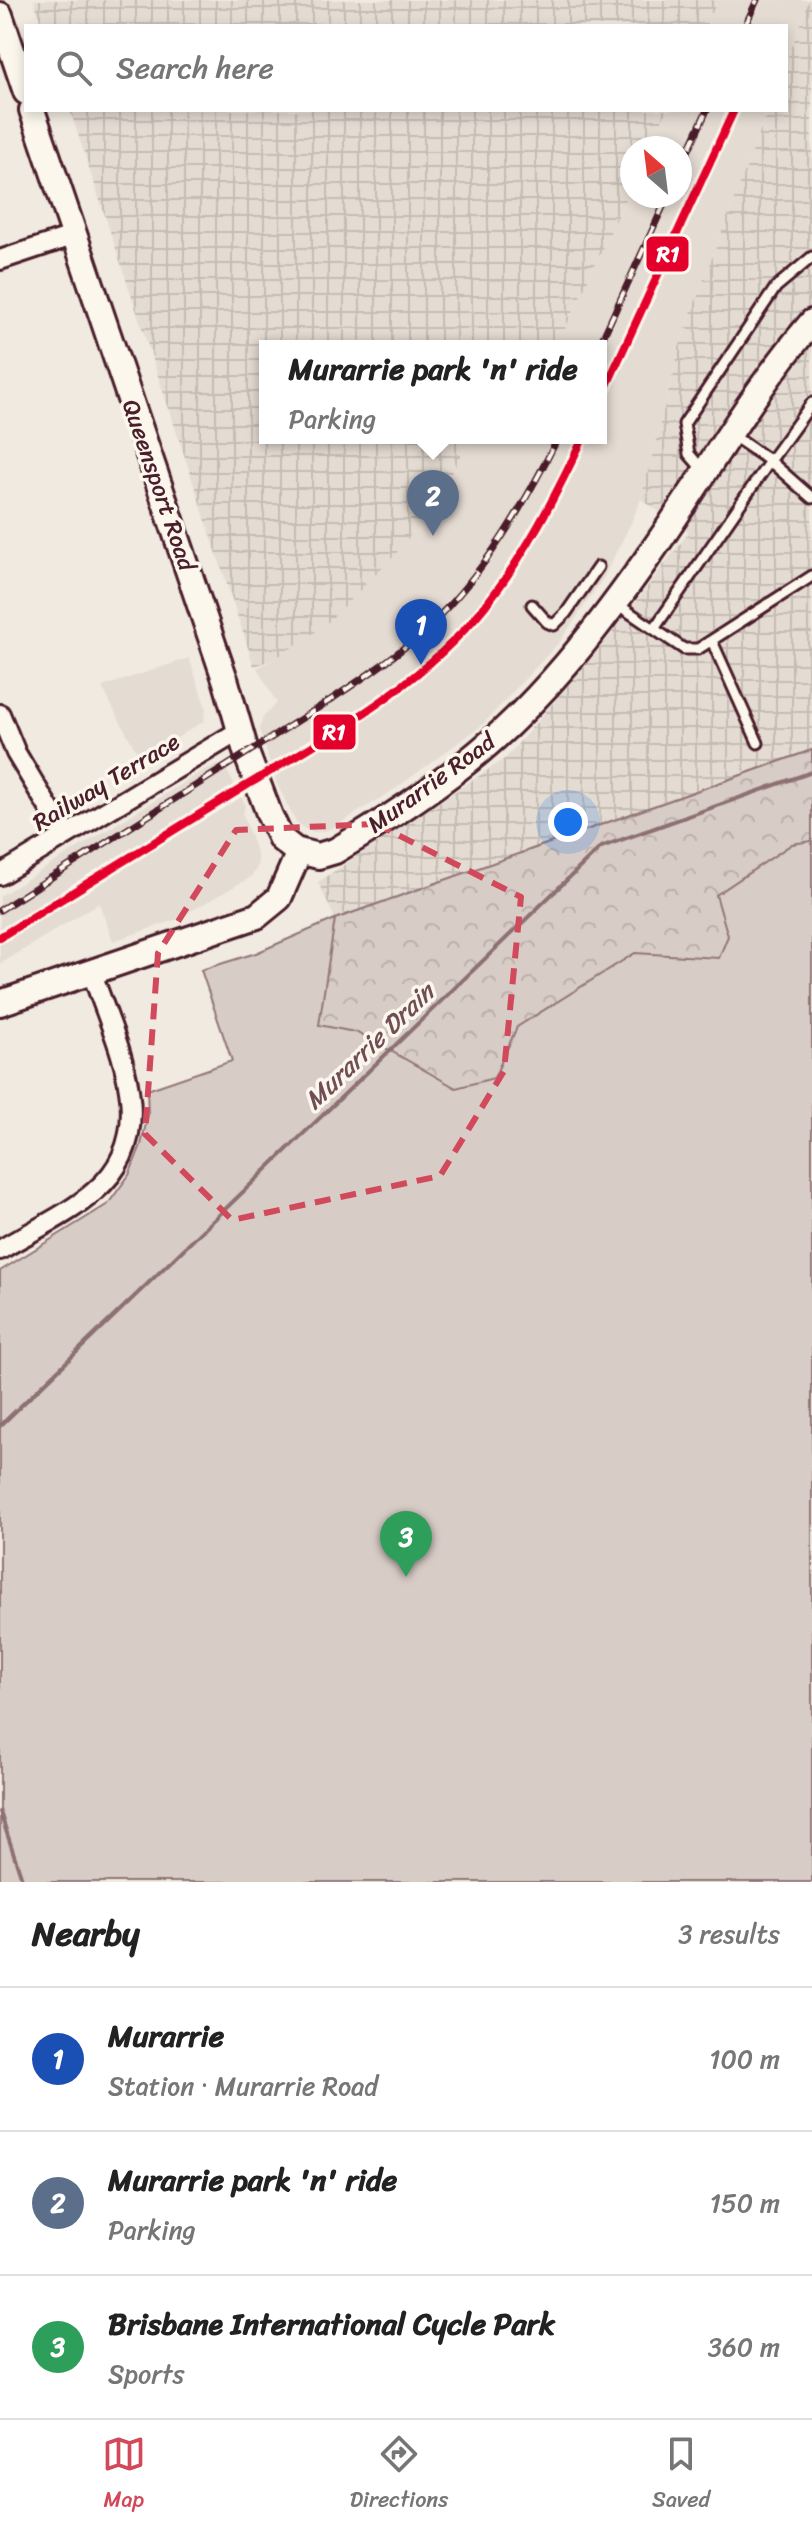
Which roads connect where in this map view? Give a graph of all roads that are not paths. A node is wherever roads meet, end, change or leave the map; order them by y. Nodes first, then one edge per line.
1 (1, 24) edge
2 (24, 87) edge
3 (33, 112) edge
4 (75, 235) junction
5 (812, 257) edge
6 (0, 260) edge
7 (812, 322) edge
8 (812, 403) edge
9 (732, 435) junction
10 (770, 461) junction
11 (706, 473) junction
12 (812, 498) edge
13 (598, 567) dead end
14 (812, 576) edge
15 (614, 603) junction
16 (532, 605) dead end
17 (654, 629) junction
18 (712, 641) junction
19 (0, 714) edge
20 (239, 731) junction
21 (758, 743) dead end
22 (65, 835) junction
23 (299, 852) junction
24 (0, 875) edge
25 (92, 973) junction
26 (0, 1003) edge
27 (0, 1250) edge

1 - 2 street
3 - 4 street, Queensport Road
4 - 6 street
4 - 20 street, Queensport Road
5 - 11 lane
7 - 9 street, Murarrie Road
8 - 10 lane
9 - 10 lane
9 - 11 street, Murarrie Road
10 - 12 lane
10 - 17 lane
11 - 15 street, Murarrie Road
13 - 16 lane
14 - 18 lane
15 - 17 lane
15 - 23 street, Murarrie Road
17 - 18 lane
18 - 21 lane
19 - 22 street
20 - 22 street, Railway Terrace
20 - 23 street, Queensport Road
22 - 24 street, Railway Terrace
23 - 25 street
25 - 26 street
25 - 27 street

